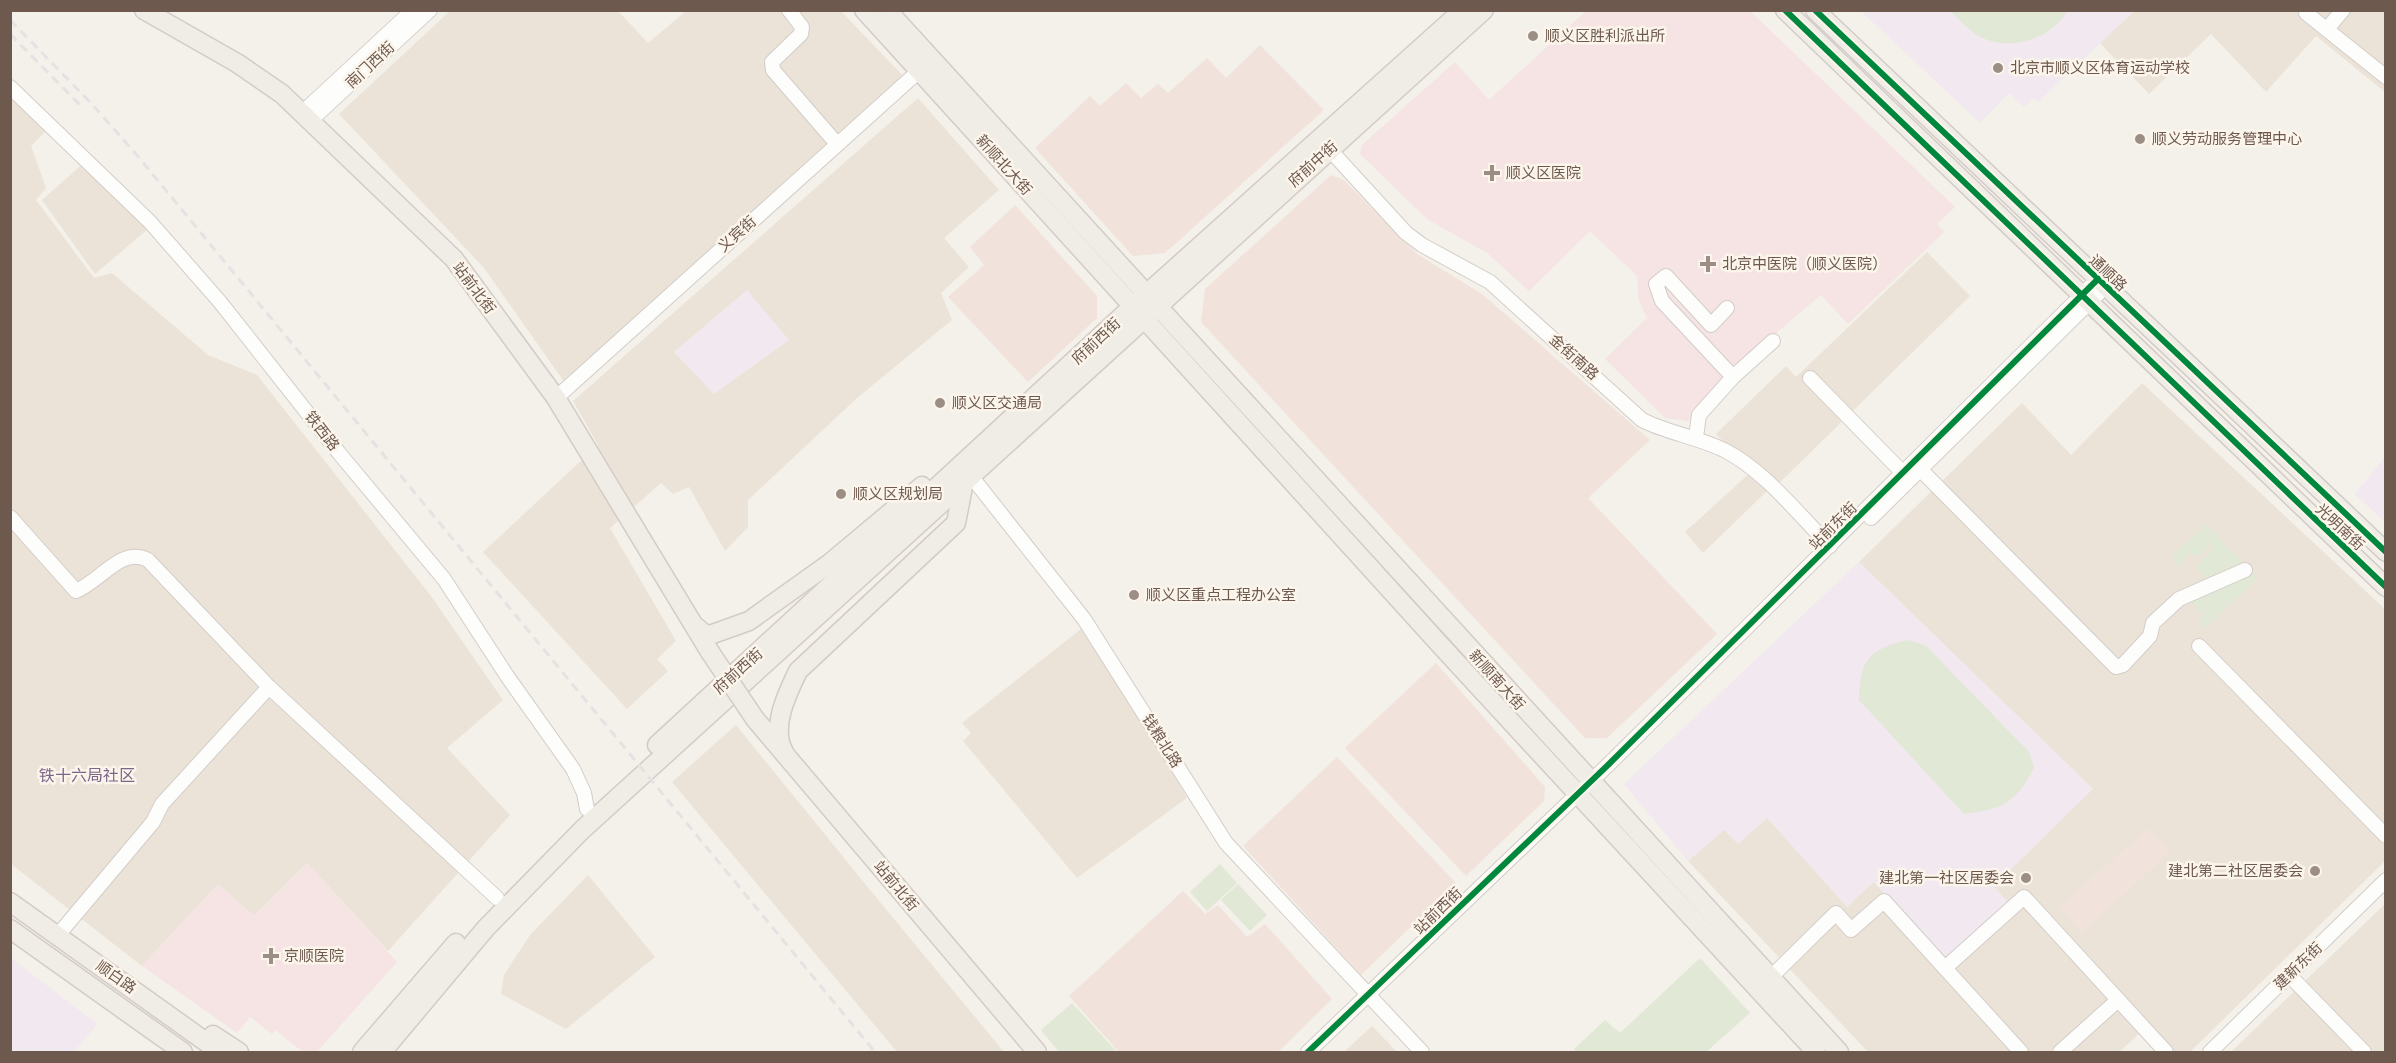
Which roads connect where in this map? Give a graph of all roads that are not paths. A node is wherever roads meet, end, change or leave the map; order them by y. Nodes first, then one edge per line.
1 (144, 10) edge
2 (413, 10) edge
3 (430, 10) edge
4 (789, 10) edge
5 (864, 10) edge
6 (887, 10) edge
7 (1462, 10) edge
8 (1484, 10) edge
9 (1785, 10) edge
10 (1815, 10) edge
11 (2343, 10) edge
12 (2306, 13) dead end
13 (2327, 29) junction
14 (919, 71) junction
15 (2385, 77) edge
16 (10, 87) edge
17 (307, 116) junction
18 (837, 144) junction
19 (1330, 150) junction
20 (2102, 283) junction
21 (2085, 300) junction
22 (1145, 307) junction
23 (1728, 308) dead end
24 (1773, 341) dead end
25 (1733, 377) junction
26 (1810, 378) dead end
27 (556, 398) junction
28 (1696, 437) junction
29 (1917, 466) junction
30 (1903, 473) junction
31 (963, 477) junction
32 (10, 517) edge
33 (1830, 546) junction
34 (2385, 552) edge
35 (2245, 570) dead end
36 (2385, 587) edge
37 (695, 626) junction
38 (2199, 646) dead end
39 (268, 687) junction
40 (788, 758) junction
41 (1586, 790) junction
42 (587, 809) junction
43 (2385, 836) edge
44 (2385, 880) edge
45 (497, 898) junction
46 (10, 902) edge
47 (10, 929) edge
48 (58, 935) junction
49 (1945, 968) junction
50 (2289, 975) junction
51 (1770, 978) junction
52 (1371, 998) junction
53 (2118, 1000) junction
54 (165, 1012) junction
55 (399, 1022) junction
56 (148, 1028) junction
57 (166, 1053) edge
58 (183, 1053) edge
59 (220, 1053) edge
60 (239, 1053) edge
61 (352, 1053) edge
62 (362, 1053) edge
63 (382, 1053) edge
64 (393, 1053) edge
65 (1037, 1053) edge
66 (1308, 1053) edge
67 (1321, 1053) edge
68 (1422, 1053) edge
69 (1816, 1053) edge
70 (1839, 1053) edge
71 (2021, 1053) edge
72 (2060, 1053) edge
73 (2166, 1053) edge
74 (2210, 1053) edge
75 (2364, 1053) edge

1 - 17 main road, 站前北街
2 - 17 street, 南门西街
3 - 17 street, 南门西街
4 - 18 street
5 - 14 main road, 新顺北大街
6 - 22 main road, 新顺北大街
7 - 22 main road, 府前中街
8 - 19 main road, 府前中街
9 - 21 main road, 光明南街
10 - 20 main road, 通顺路
11 - 13 street
12 - 13 street
13 - 15 street
14 - 18 street, 义宾街
14 - 22 main road, 新顺北大街
16 - 42 street, 铁西路
17 - 27 main road, 站前北街
18 - 27 street, 义宾街
19 - 22 main road, 府前中街
19 - 28 street, 金街南路
20 - 21 street, 站前东街
20 - 34 main road, 通顺路
21 - 29 street, 站前东街
21 - 36 main road, 光明南街
22 - 31 main road, 府前西街
22 - 41 main road, 新顺南大街
23 - 25 street
24 - 25 street
25 - 28 street
26 - 30 street
27 - 37 main road, 站前北街
28 - 33 street, 金街南路
29 - 30 street, 站前东街
29 - 35 street
29 - 41 street, 站前东街
30 - 33 street, 站前东街
31 - 37 main road
31 - 40 main road
31 - 42 main road, 府前西街
31 - 52 street, 钱粮北路
31 - 55 main road, 府前西街
32 - 39 street
33 - 41 street, 站前东街
37 - 40 main road, 站前北街, bridge
38 - 43 street
39 - 45 street
39 - 48 street
40 - 65 main road, 站前北街
41 - 51 main road, 新顺南大街
41 - 52 street, 站前西街
41 - 69 main road, 新顺南大街
42 - 45 main road, 府前西街
44 - 50 street, 建新东街
45 - 55 main road, 府前西街
46 - 48 main road, 顺白路
47 - 56 main road, 顺白路
48 - 54 main road, 顺白路
49 - 51 street
49 - 53 street
49 - 71 street
50 - 74 street, 建新东街
50 - 75 street
51 - 70 main road, 新顺南大街
52 - 66 street, 站前西街
52 - 67 street, 站前西街
52 - 68 street, 钱粮北路
53 - 72 street
53 - 73 street
54 - 59 main road, 顺白路
54 - 60 main road
55 - 61 main road
55 - 62 main road, 府前西街
55 - 63 main road, 府前西街
55 - 64 main road
56 - 57 main road
56 - 58 main road, 顺白路

